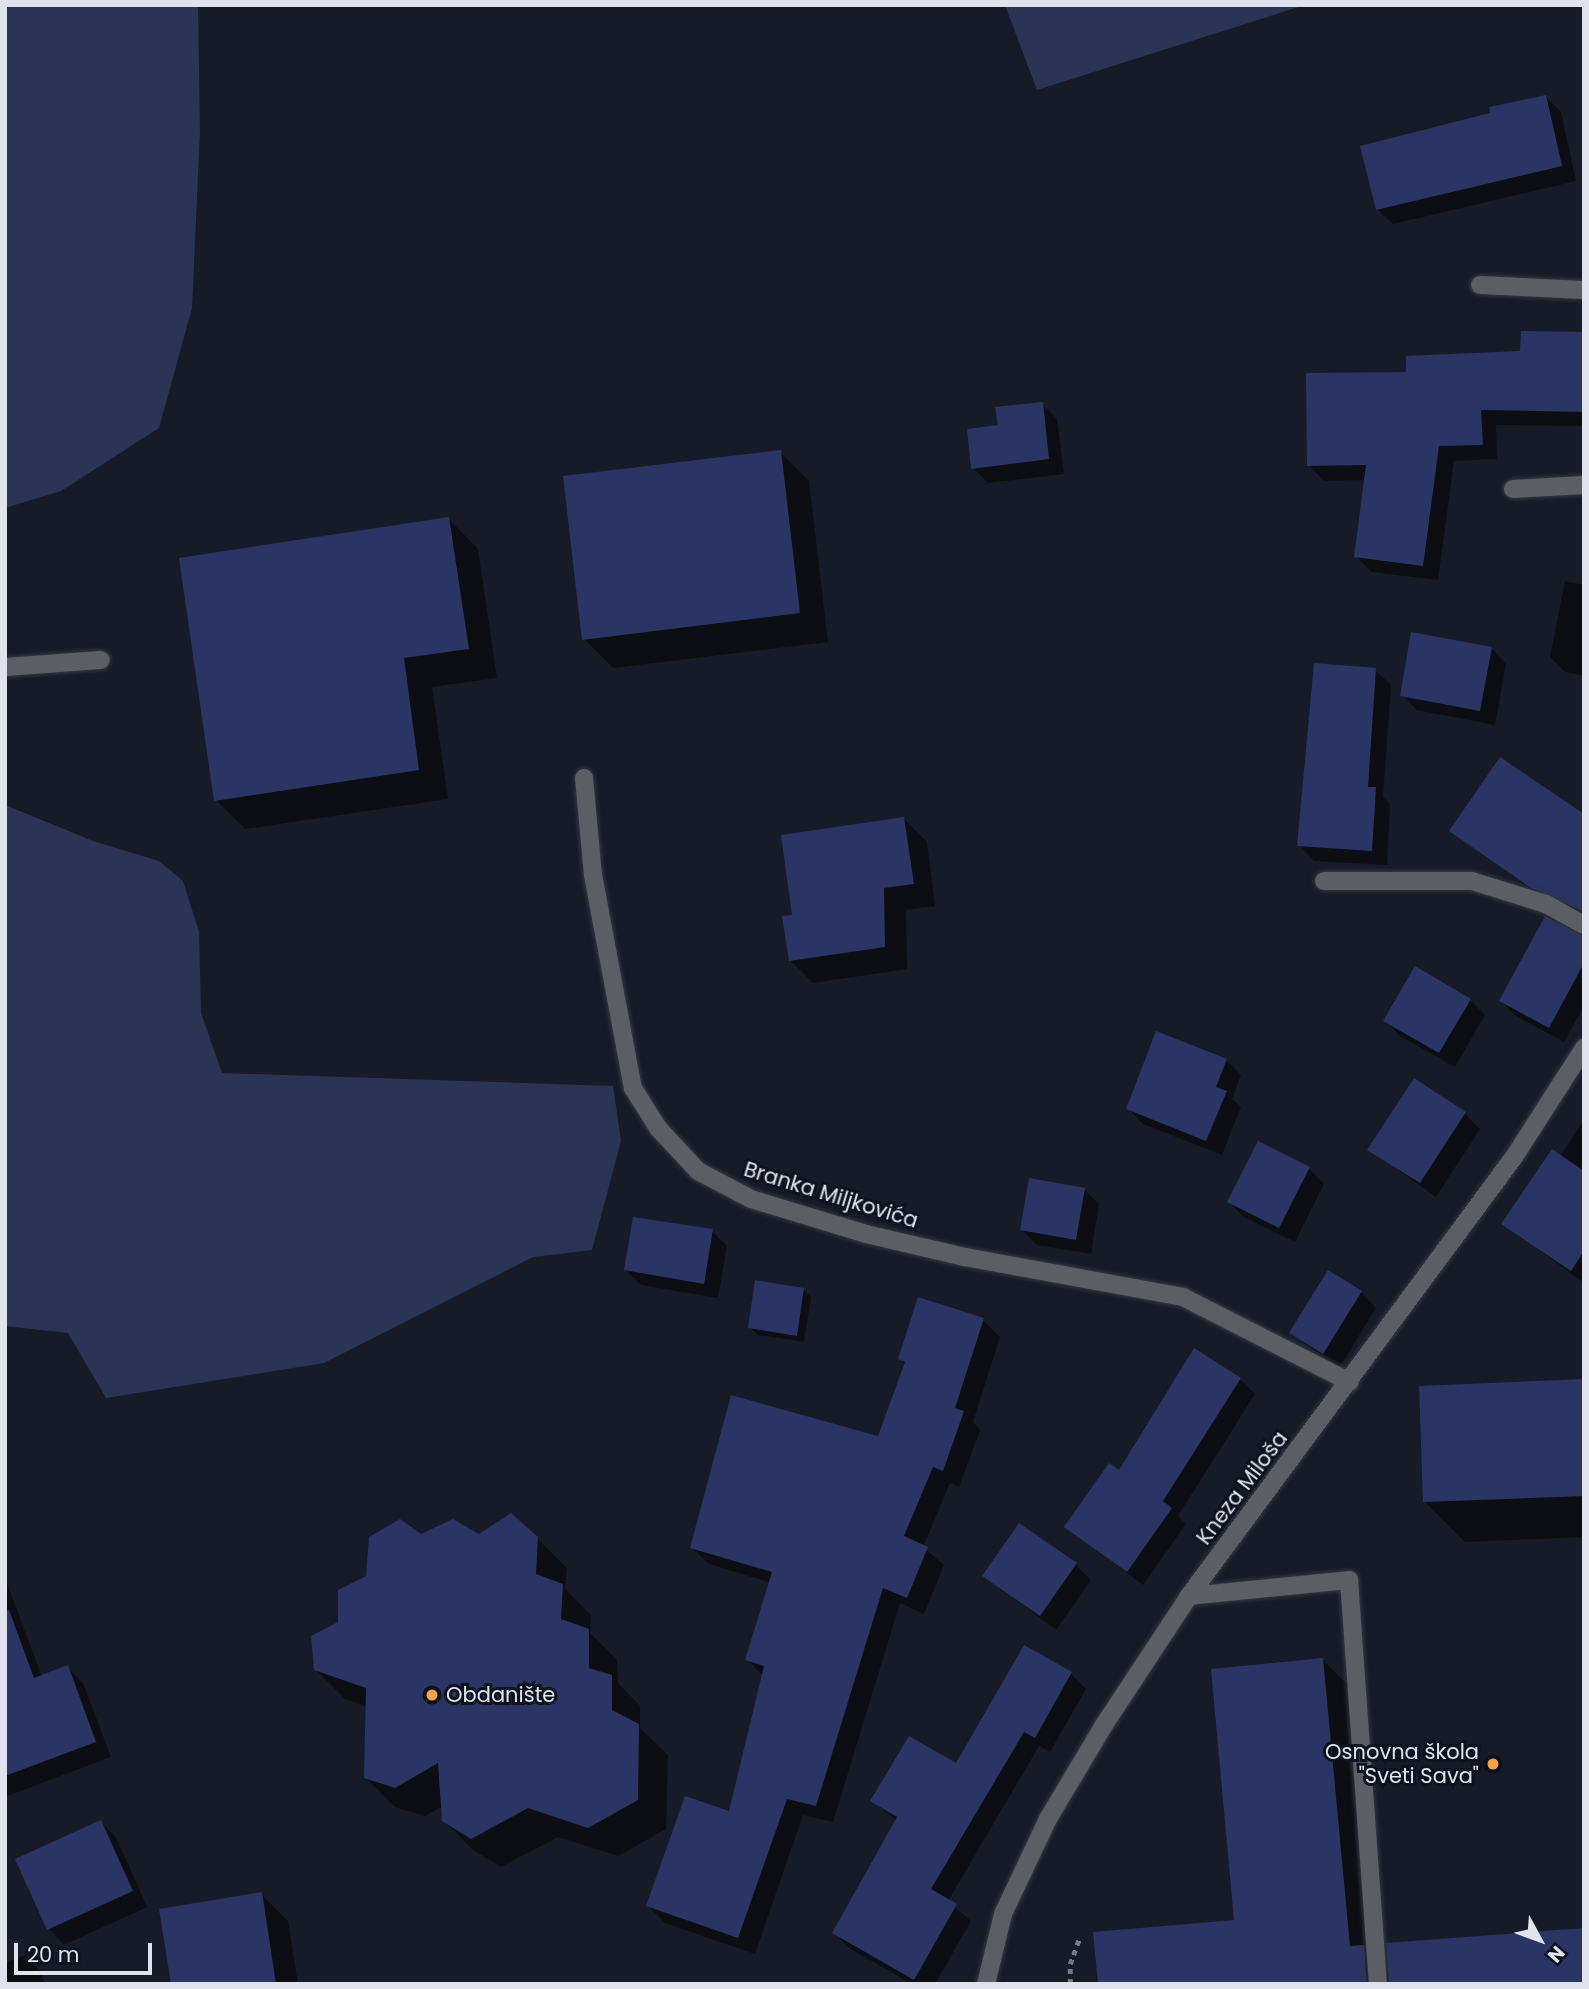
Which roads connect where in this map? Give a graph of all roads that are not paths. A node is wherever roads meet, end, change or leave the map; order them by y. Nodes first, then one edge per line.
1 (1480, 285) dead end
2 (1584, 290) edge
3 (1584, 485) edge
4 (1513, 488) dead end
5 (101, 660) dead end
6 (5, 667) edge
7 (584, 778) dead end
8 (1324, 881) dead end
9 (1584, 925) edge
10 (1584, 1048) edge
11 (1350, 1382) junction
12 (1189, 1596) junction
13 (986, 1984) edge
14 (1378, 1984) edge

1 - 2 street
3 - 4 street
5 - 6 street
7 - 11 street, Branka Miljkovića
8 - 9 street
10 - 11 street, Kneza Miloša
11 - 12 street, Kneza Miloša
12 - 13 street, Kneza Miloša
12 - 14 street

